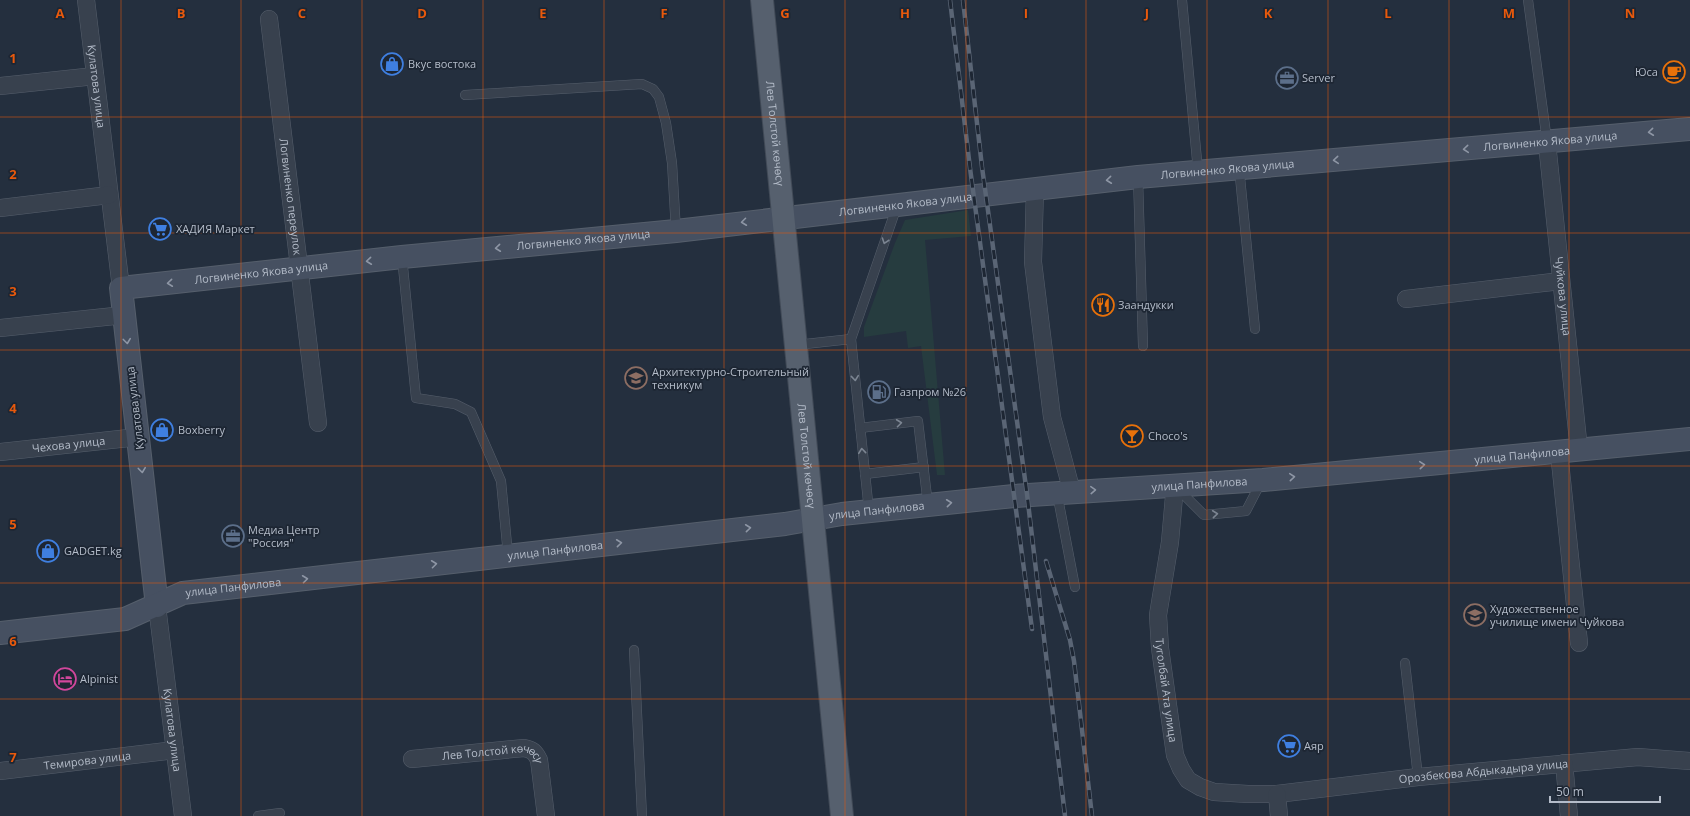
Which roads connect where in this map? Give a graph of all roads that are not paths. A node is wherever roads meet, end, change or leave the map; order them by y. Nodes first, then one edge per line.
1 (86, 0) edge
2 (762, 0) edge
3 (1182, 0) edge
4 (1528, 0) edge
5 (269, 19) dead end
6 (95, 76) junction
7 (0, 86) edge
8 (465, 95) dead end
9 (1690, 129) edge
10 (1547, 142) junction
11 (1239, 167) junction
12 (1198, 171) junction
13 (1138, 177) junction
14 (1035, 188) junction
15 (109, 195) junction
16 (897, 204) junction
17 (0, 208) edge
18 (783, 217) junction
19 (676, 231) junction
20 (402, 257) junction
21 (299, 268) junction
22 (1561, 281) junction
23 (121, 288) junction
24 (1406, 299) dead end
25 (124, 315) junction
26 (0, 328) edge
27 (1256, 329) dead end
28 (851, 339) junction
29 (796, 344) junction
30 (1143, 346) dead end
31 (318, 423) dead end
32 (860, 428) junction
33 (138, 437) junction
34 (1690, 439) edge
35 (1569, 451) junction
36 (0, 452) edge
37 (924, 467) junction
38 (865, 474) junction
39 (1263, 480) junction
40 (1174, 485) junction
41 (1064, 492) junction
42 (928, 505) junction
43 (869, 511) junction
44 (814, 520) junction
45 (508, 555) junction
46 (1075, 587) dead end
47 (157, 606) junction
48 (0, 633) edge
49 (1579, 643) dead end
50 (634, 650) dead end
51 (1405, 663) dead end
52 (175, 750) junction
53 (412, 759) dead end
54 (1690, 761) edge
55 (1564, 763) junction
56 (0, 771) edge
57 (1418, 777) junction
58 (1277, 794) junction
59 (280, 813) dead end
60 (183, 816) edge
61 (258, 816) edge
62 (546, 816) edge
63 (642, 816) edge
64 (842, 816) edge
65 (1279, 816) edge
66 (1569, 816) edge

1 - 6 street, Кулатова улица
2 - 18 main road, Лев Толстой көчөсү
3 - 12 lane
4 - 10 lane
5 - 21 street, Логвиненко переулок
6 - 7 street
6 - 15 street, Кулатова улица
8 - 19 lane
9 -> 10 street, Логвиненко Якова улица
10 -> 11 street, Логвиненко Якова улица
10 - 22 street, Чуйкова улица
11 - 12 street, Логвиненко Якова улица
11 - 27 lane
12 - 13 street, Логвиненко Якова улица
13 -> 14 street, Логвиненко Якова улица
13 - 30 lane
14 - 16 street, Логвиненко Якова улица
14 - 41 street
15 - 17 street
15 - 23 street, Кулатова улица
16 - 18 street, Логвиненко Якова улица
16 -> 28 lane
18 -> 19 street, Логвиненко Якова улица
18 - 29 main road, Лев Толстой көчөсү
19 -> 20 street, Логвиненко Якова улица
20 -> 21 street, Логвиненко Якова улица
20 - 45 lane
21 -> 23 street, Логвиненко Якова улица
21 - 31 street, Логвиненко переулок
22 - 24 street
22 - 35 street, Чуйкова улица
23 - 25 street, Кулатова улица
25 - 26 street
25 -> 33 street, Кулатова улица
28 - 29 lane
28 -> 32 lane
29 - 44 main road, Лев Толстой көчөсү
32 -> 37 lane
38 -> 32 lane
33 - 36 street, Чехова улица
33 -> 47 street, Кулатова улица
34 - 35 street, улица Панфилова
39 -> 35 street, улица Панфилова
35 - 49 street, Чуйкова улица
37 - 38 lane
37 - 42 lane
38 - 43 lane
39 - 40 street, улица Панфилова
40 -> 39 lane
41 -> 40 street, улица Панфилова
40 - 58 street, Туголбай Ата улица
42 -> 41 street, улица Панфилова
41 - 46 lane
42 - 43 street, улица Панфилова
43 - 44 street, улица Панфилова
45 -> 44 street, улица Панфилова
44 - 64 main road, Лев Толстой көчөсү
47 -> 45 street, улица Панфилова
47 - 48 street, улица Панфилова
47 - 52 street, Кулатова улица
50 - 63 lane
51 - 57 lane
52 - 56 street, Темирова улица
52 - 60 street, Кулатова улица
53 - 62 street, Лев Толстой көчөсү
54 - 55 street, Орозбекова Абдыкадыра улица
55 - 57 street, Орозбекова Абдыкадыра улица
55 - 66 street
57 - 58 street, Орозбекова Абдыкадыра улица
58 - 65 street
59 - 61 lane

